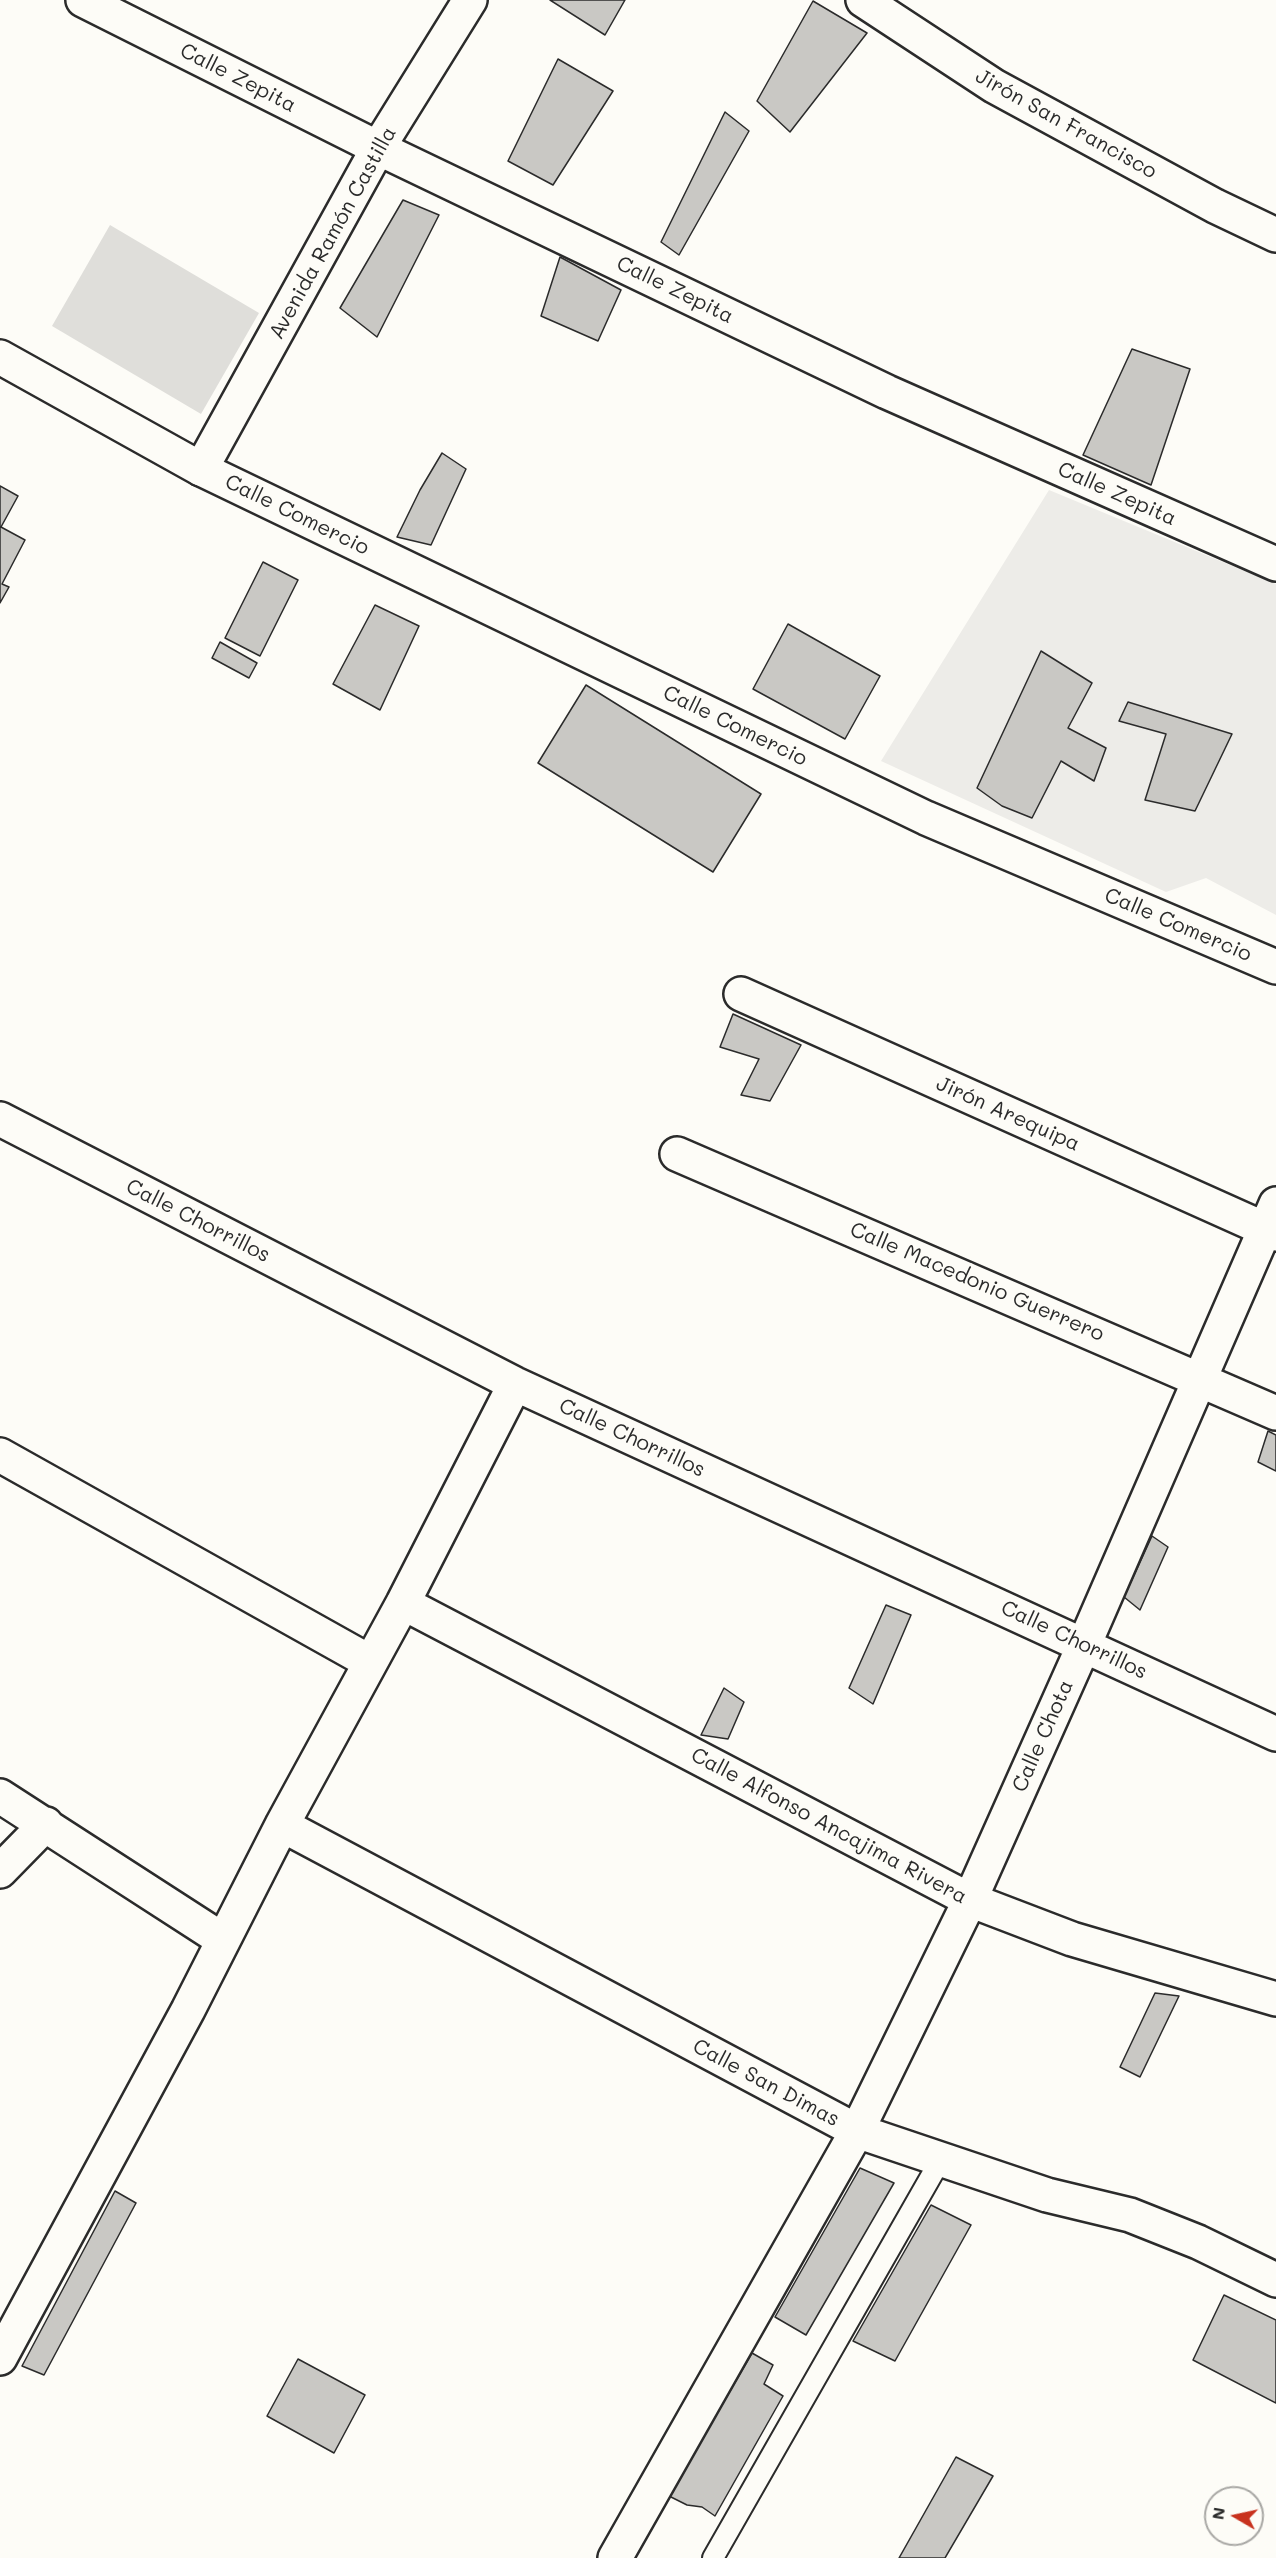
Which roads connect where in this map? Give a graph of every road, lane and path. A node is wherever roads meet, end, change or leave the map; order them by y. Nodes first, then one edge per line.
1 (82, 0) edge
2 (470, 0) edge
3 (863, 0) edge
4 (378, 148) junction
5 (1276, 235) edge
6 (0, 357) edge
7 (201, 469) junction
8 (1276, 564) edge
9 (1276, 967) edge
10 (741, 994) dead end
11 (0, 1119) edge
12 (677, 1154) dead end
13 (1272, 1222) edge
14 (1200, 1378) junction
15 (515, 1384) junction
16 (1276, 1413) edge
17 (0, 1455) edge
18 (403, 1603) junction
19 (1084, 1645) junction
20 (370, 1662) junction
21 (1276, 1734) edge
22 (0, 1796) edge
23 (46, 1824) junction
24 (282, 1825) junction
25 (0, 1870) edge
26 (970, 1900) junction
27 (223, 1940) junction
28 (1276, 1998) edge
29 (857, 2131) junction
30 (941, 2159) junction
31 (1276, 2280) edge
32 (0, 2358) edge
33 (615, 2558) edge
34 (713, 2558) edge

1 - 4 street, Calle Zepita
2 - 4 street, Avenida Ramón Castilla
3 - 5 street, Jirón San Francisco
4 - 7 street, Avenida Ramón Castilla
4 - 8 street, Calle Zepita
6 - 7 street, Calle Comercio
7 - 9 street, Calle Comercio
10 - 13 street, Jirón Arequipa
11 - 15 street, Calle Chorrillos
12 - 14 street, Calle Macedonio Guerrero
13 - 14 street, Calle Chota
14 - 16 street, Calle Macedonio Guerrero
14 - 19 street, Calle Chota
15 - 18 street
15 - 19 street, Calle Chorrillos
17 - 20 street
18 - 20 street
18 - 26 street, Calle Alfonso Ancajima Rivera
19 - 21 street, Calle Chorrillos
19 - 26 street, Calle Chota
20 - 24 street
22 - 23 street
23 - 25 street
23 - 27 street
24 - 27 street
24 - 29 street, Calle San Dimas
26 - 28 street, Calle Alfonso Ancajima Rivera
26 - 29 street, Calle Chota
27 - 32 street
29 - 30 street, Calle San Dimas
29 - 33 street, Calle Chota
30 - 31 street, Calle San Dimas
30 - 34 lane

